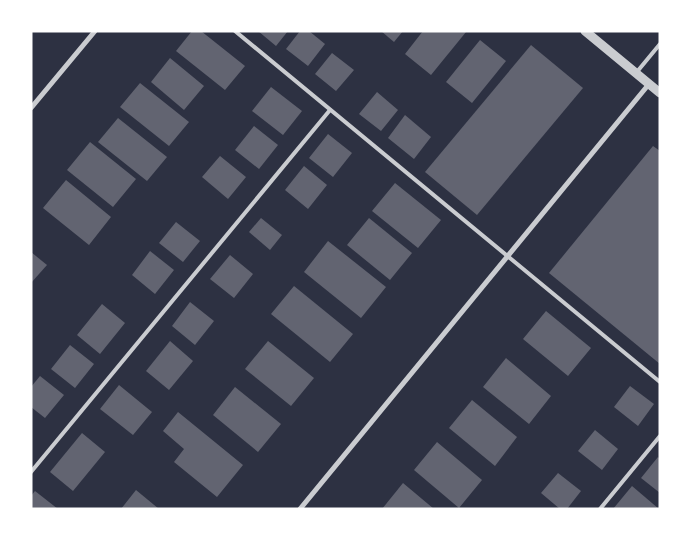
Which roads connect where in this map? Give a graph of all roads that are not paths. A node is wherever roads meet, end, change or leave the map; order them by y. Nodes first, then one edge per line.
1 (95, 31) edge
2 (235, 31) edge
3 (586, 31) edge
4 (660, 44) edge
5 (636, 73) junction
6 (649, 84) junction
7 (660, 93) edge
8 (31, 108) edge
9 (330, 110) junction
10 (507, 256) junction
11 (660, 382) edge
12 (660, 436) edge
13 (31, 472) edge
14 (300, 509) edge
15 (600, 509) edge

1 - 8 street
2 - 9 lane
3 - 5 street
4 - 5 lane
5 - 6 street
6 - 7 street
6 - 10 street
9 - 10 lane
9 - 13 lane
10 - 11 lane
10 - 14 street
12 - 15 lane

